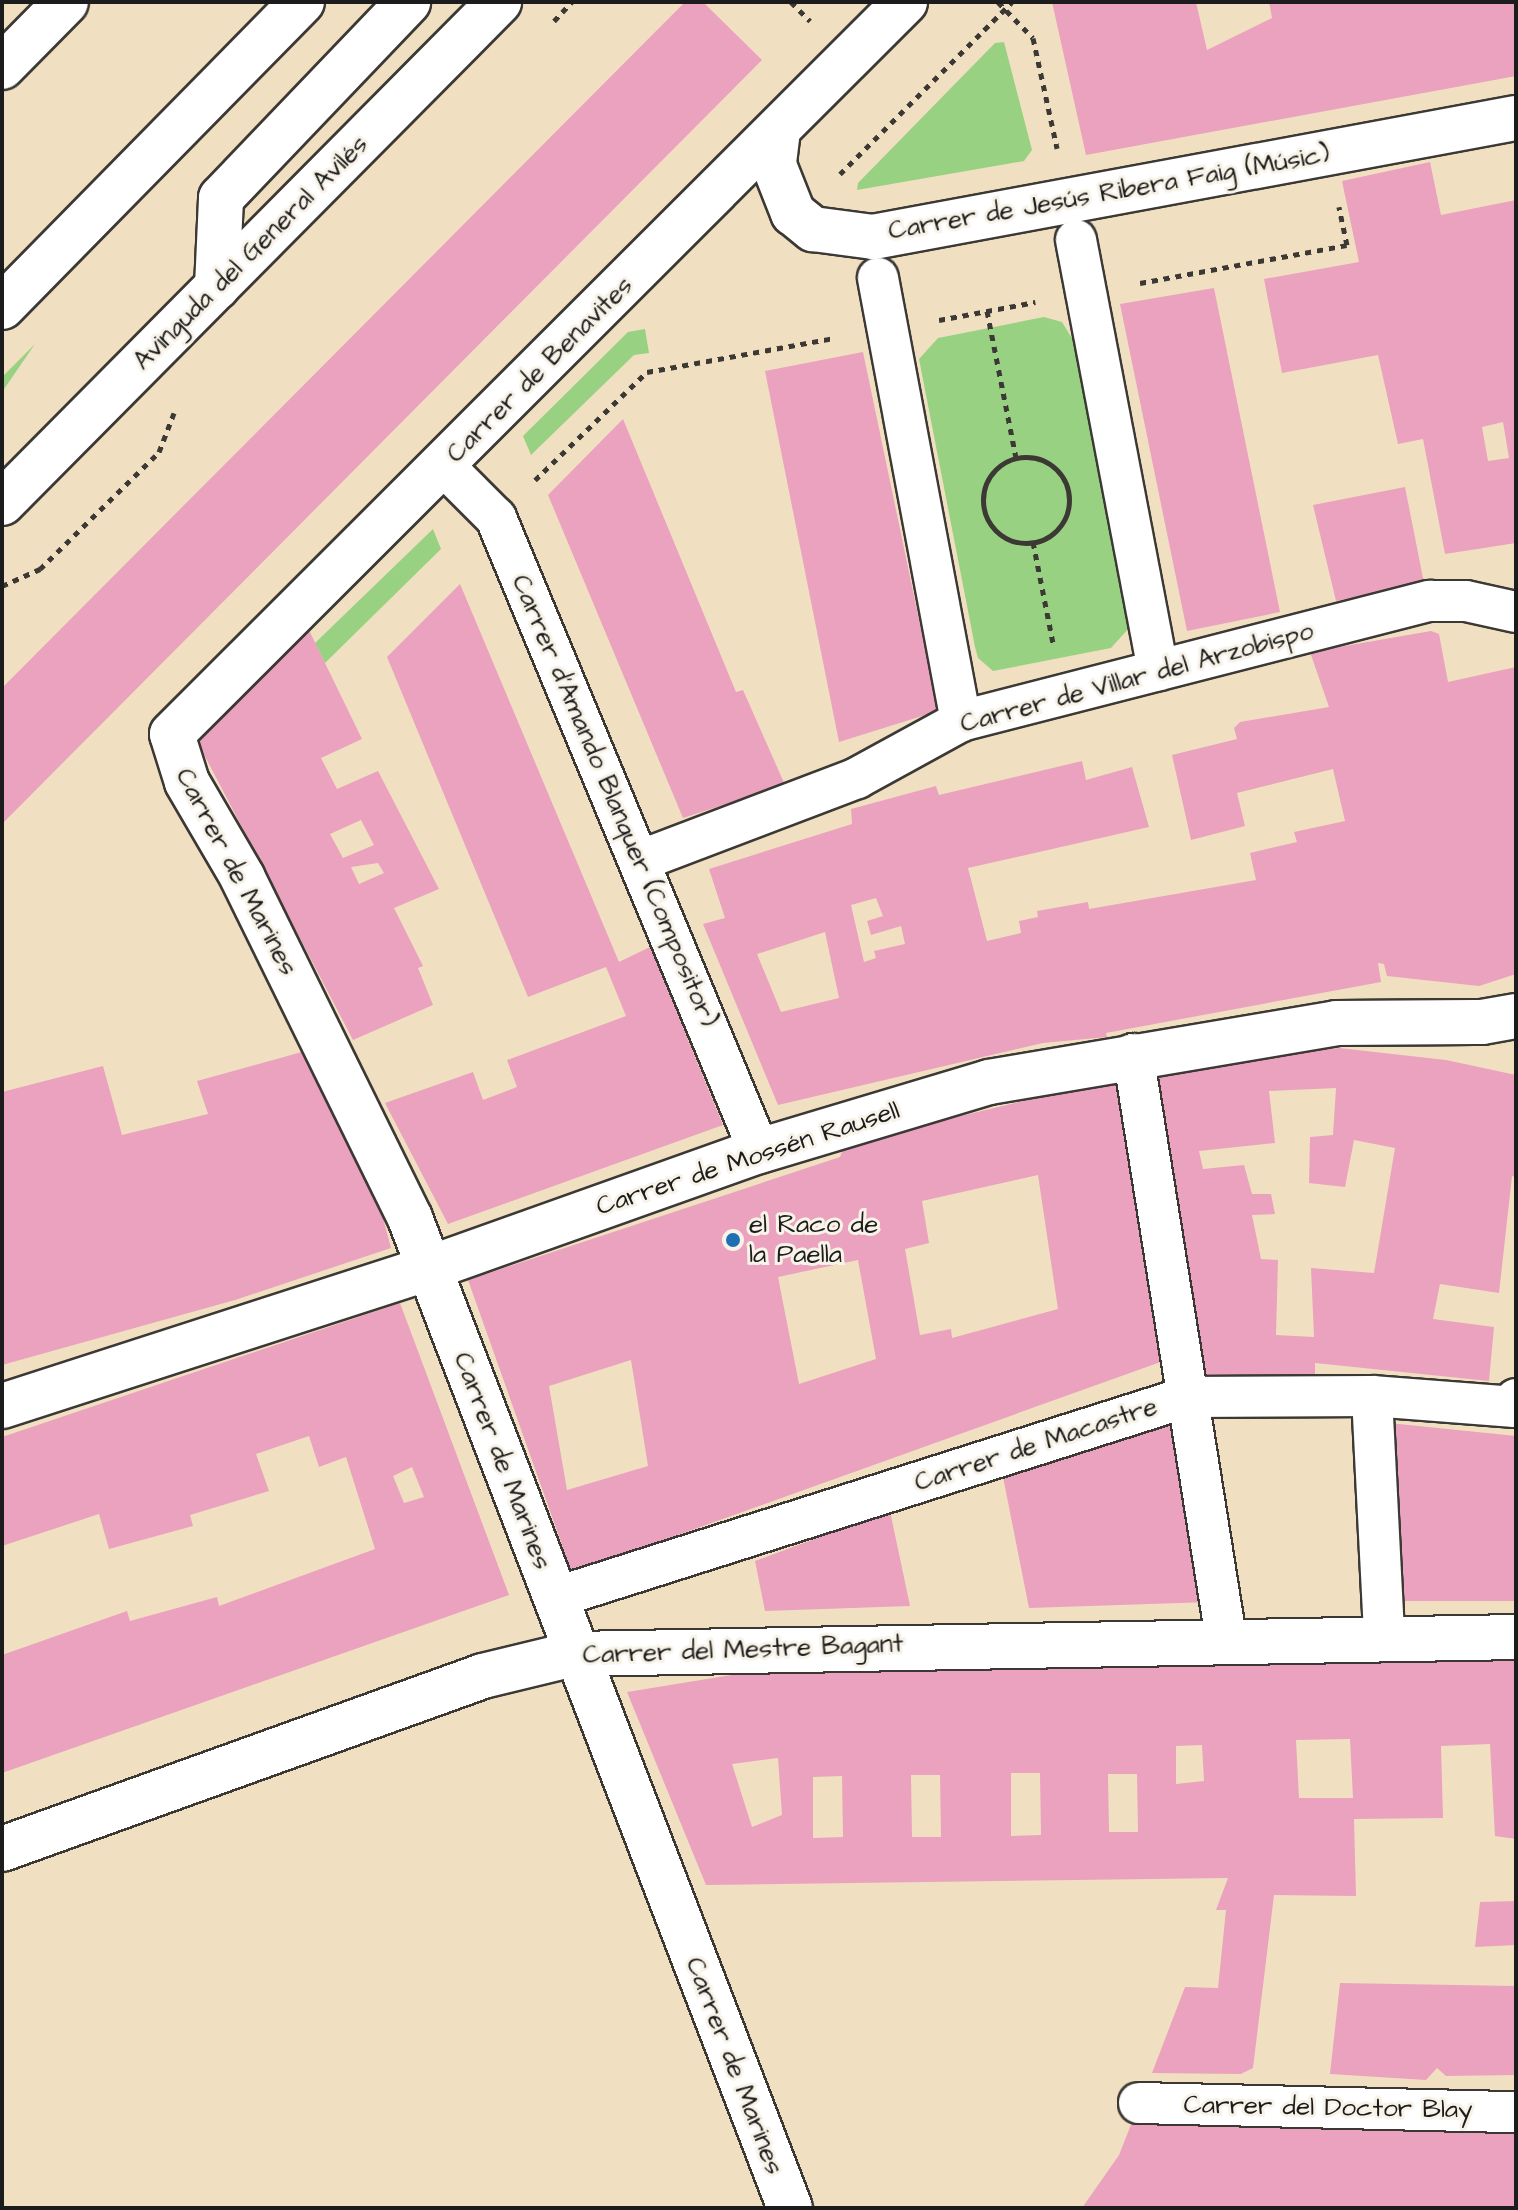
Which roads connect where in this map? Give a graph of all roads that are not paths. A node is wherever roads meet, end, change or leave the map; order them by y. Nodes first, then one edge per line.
1 (66, 2) edge
2 (302, 2) edge
3 (408, 2) edge
4 (499, 2) edge
5 (905, 2) edge
6 (2, 67) edge
7 (1516, 118) edge
8 (778, 130) junction
9 (1076, 240) dead end
10 (878, 278) dead end
11 (217, 287) junction
12 (2, 307) edge
13 (445, 467) junction
14 (2, 503) edge
15 (1516, 612) edge
16 (1158, 670) junction
17 (961, 721) junction
18 (172, 734) joint
19 (639, 861) junction
20 (1516, 1016) edge
21 (1133, 1054) junction
22 (759, 1151) junction
23 (430, 1268) junction
24 (1372, 1396) junction
25 (1187, 1397) junction
26 (1516, 1399) edge
27 (2, 1406) edge
28 (554, 1598) junction
29 (1384, 1637) junction
30 (1516, 1637) edge
31 (1226, 1638) junction
32 (573, 1654) junction
33 (2, 1849) edge
34 (1139, 2103) dead end
35 (1516, 2112) edge
36 (790, 2208) edge

1 - 6 street
2 - 12 street
3 - 11 street
4 - 11 street, Avinguda del General Avilés
5 - 8 street, Carrer de Benavites
7 - 8 street, Carrer de Jesús Ribera Faig (Músic)
8 - 13 street, Carrer de Benavites
9 - 16 street
10 - 17 street
11 - 14 street, Avinguda del General Avilés
13 - 18 street, Carrer de Benavites
13 - 19 street, Carrer d'Amando Blanquer (Compositor)
15 - 16 street, Carrer de Villar del Arzobispo
16 - 17 street, Carrer de Villar del Arzobispo
17 - 19 street, Carrer de Villar del Arzobispo
18 - 23 street, Carrer de Marines
19 - 22 street, Carrer d'Amando Blanquer (Compositor)
20 - 21 street, Carrer de Mossén Rausell
21 - 22 street, Carrer de Mossén Rausell
21 - 25 street, Carrer de Macastre
22 - 23 street, Carrer de Mossén Rausell
23 - 27 street, Carrer de Mossén Rausell
23 - 28 street, Carrer de Marines
24 - 25 street
24 - 26 street
24 - 29 street
25 - 28 street, Carrer de Macastre
25 - 31 street
28 - 32 street, Carrer de Marines
29 - 30 street, Carrer del Mestre Bagant
29 - 31 street, Carrer del Mestre Bagant
31 - 32 street, Carrer del Mestre Bagant
32 - 33 street, Carrer del Mestre Bagant
32 - 36 street, Carrer de Marines
34 - 35 street, Carrer del Doctor Blay

